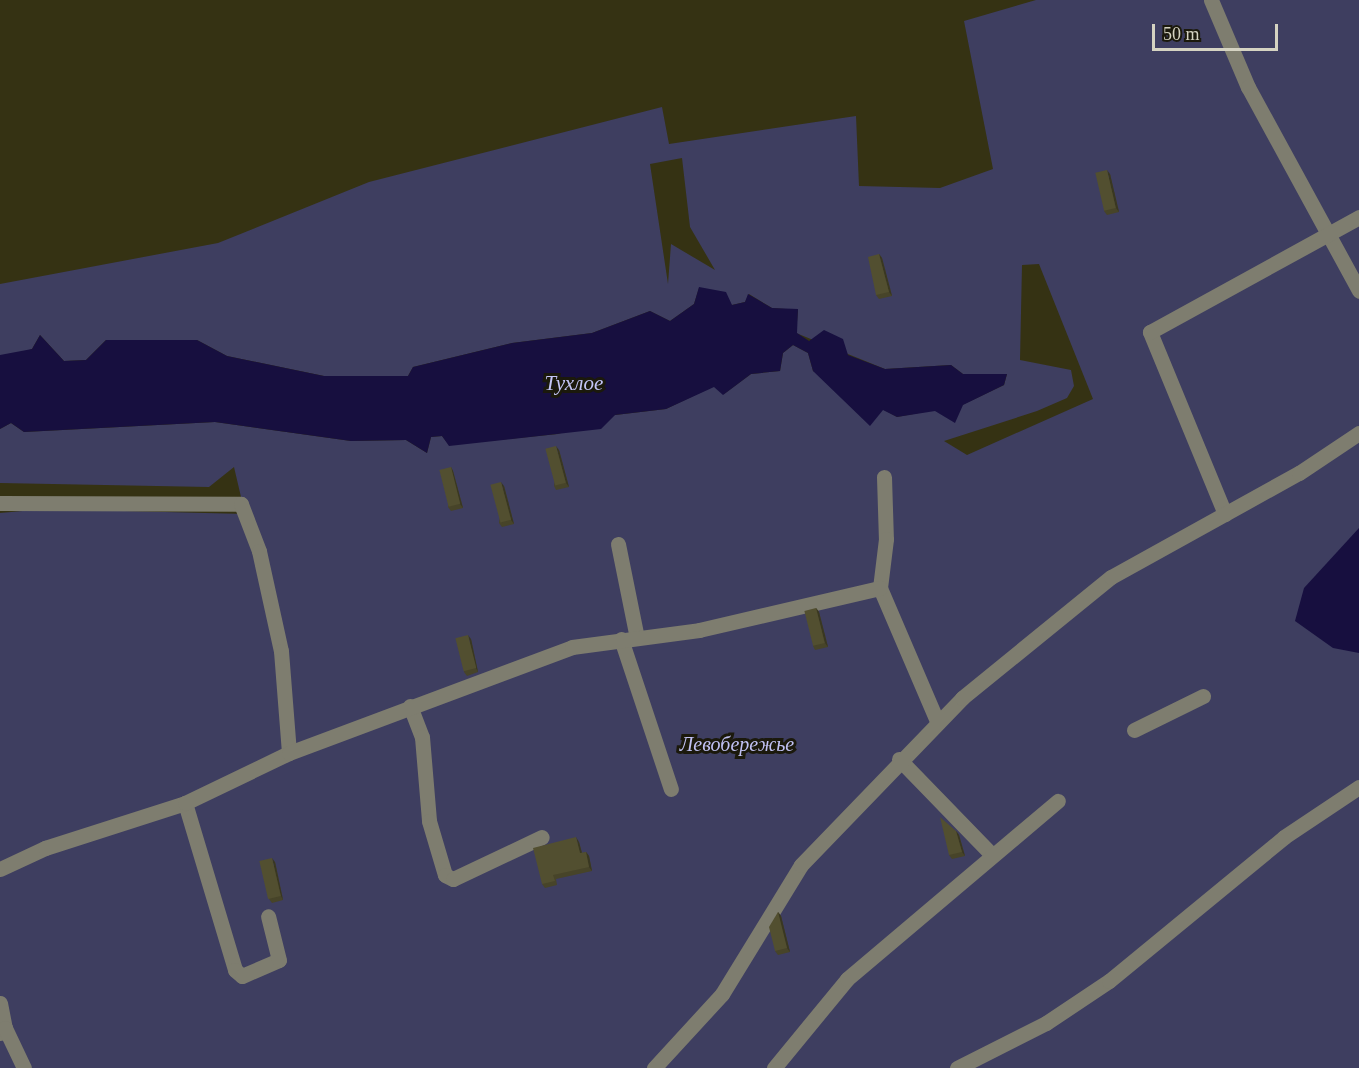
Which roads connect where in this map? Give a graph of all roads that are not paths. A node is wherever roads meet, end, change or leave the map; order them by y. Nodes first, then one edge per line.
1 (1211, 0) edge
2 (1359, 217) edge
3 (1331, 233) junction
4 (1359, 291) edge
5 (1359, 433) edge
6 (884, 477) dead end
7 (0, 503) edge
8 (1225, 514) junction
9 (618, 544) dead end
10 (879, 588) junction
11 (637, 638) junction
12 (621, 639) junction
13 (1203, 696) dead end
14 (410, 706) junction
15 (937, 721) junction
16 (1134, 730) dead end
17 (289, 753) junction
18 (899, 759) junction
19 (1359, 787) edge
20 (671, 789) dead end
21 (1058, 801) dead end
22 (185, 803) junction
23 (542, 837) dead end
24 (990, 853) junction
25 (0, 869) edge
26 (268, 916) dead end
27 (0, 1003) edge
28 (2, 1031) edge
29 (24, 1068) edge
30 (654, 1068) edge
31 (774, 1068) edge
32 (957, 1068) edge

1 - 3 lane
2 - 3 lane
3 - 4 lane
3 - 8 lane
5 - 8 lane
6 - 10 lane
7 - 17 lane
8 - 15 lane
9 - 11 lane
10 - 11 lane
10 - 15 lane
11 - 12 lane
12 - 14 lane
12 - 20 lane
13 - 16 lane
14 - 17 lane
14 - 23 lane
15 - 18 lane
17 - 22 lane
18 - 24 lane
18 - 30 lane
19 - 32 lane
21 - 24 lane
22 - 25 lane
22 - 26 lane
24 - 31 lane
27 - 28 lane
28 - 29 lane

